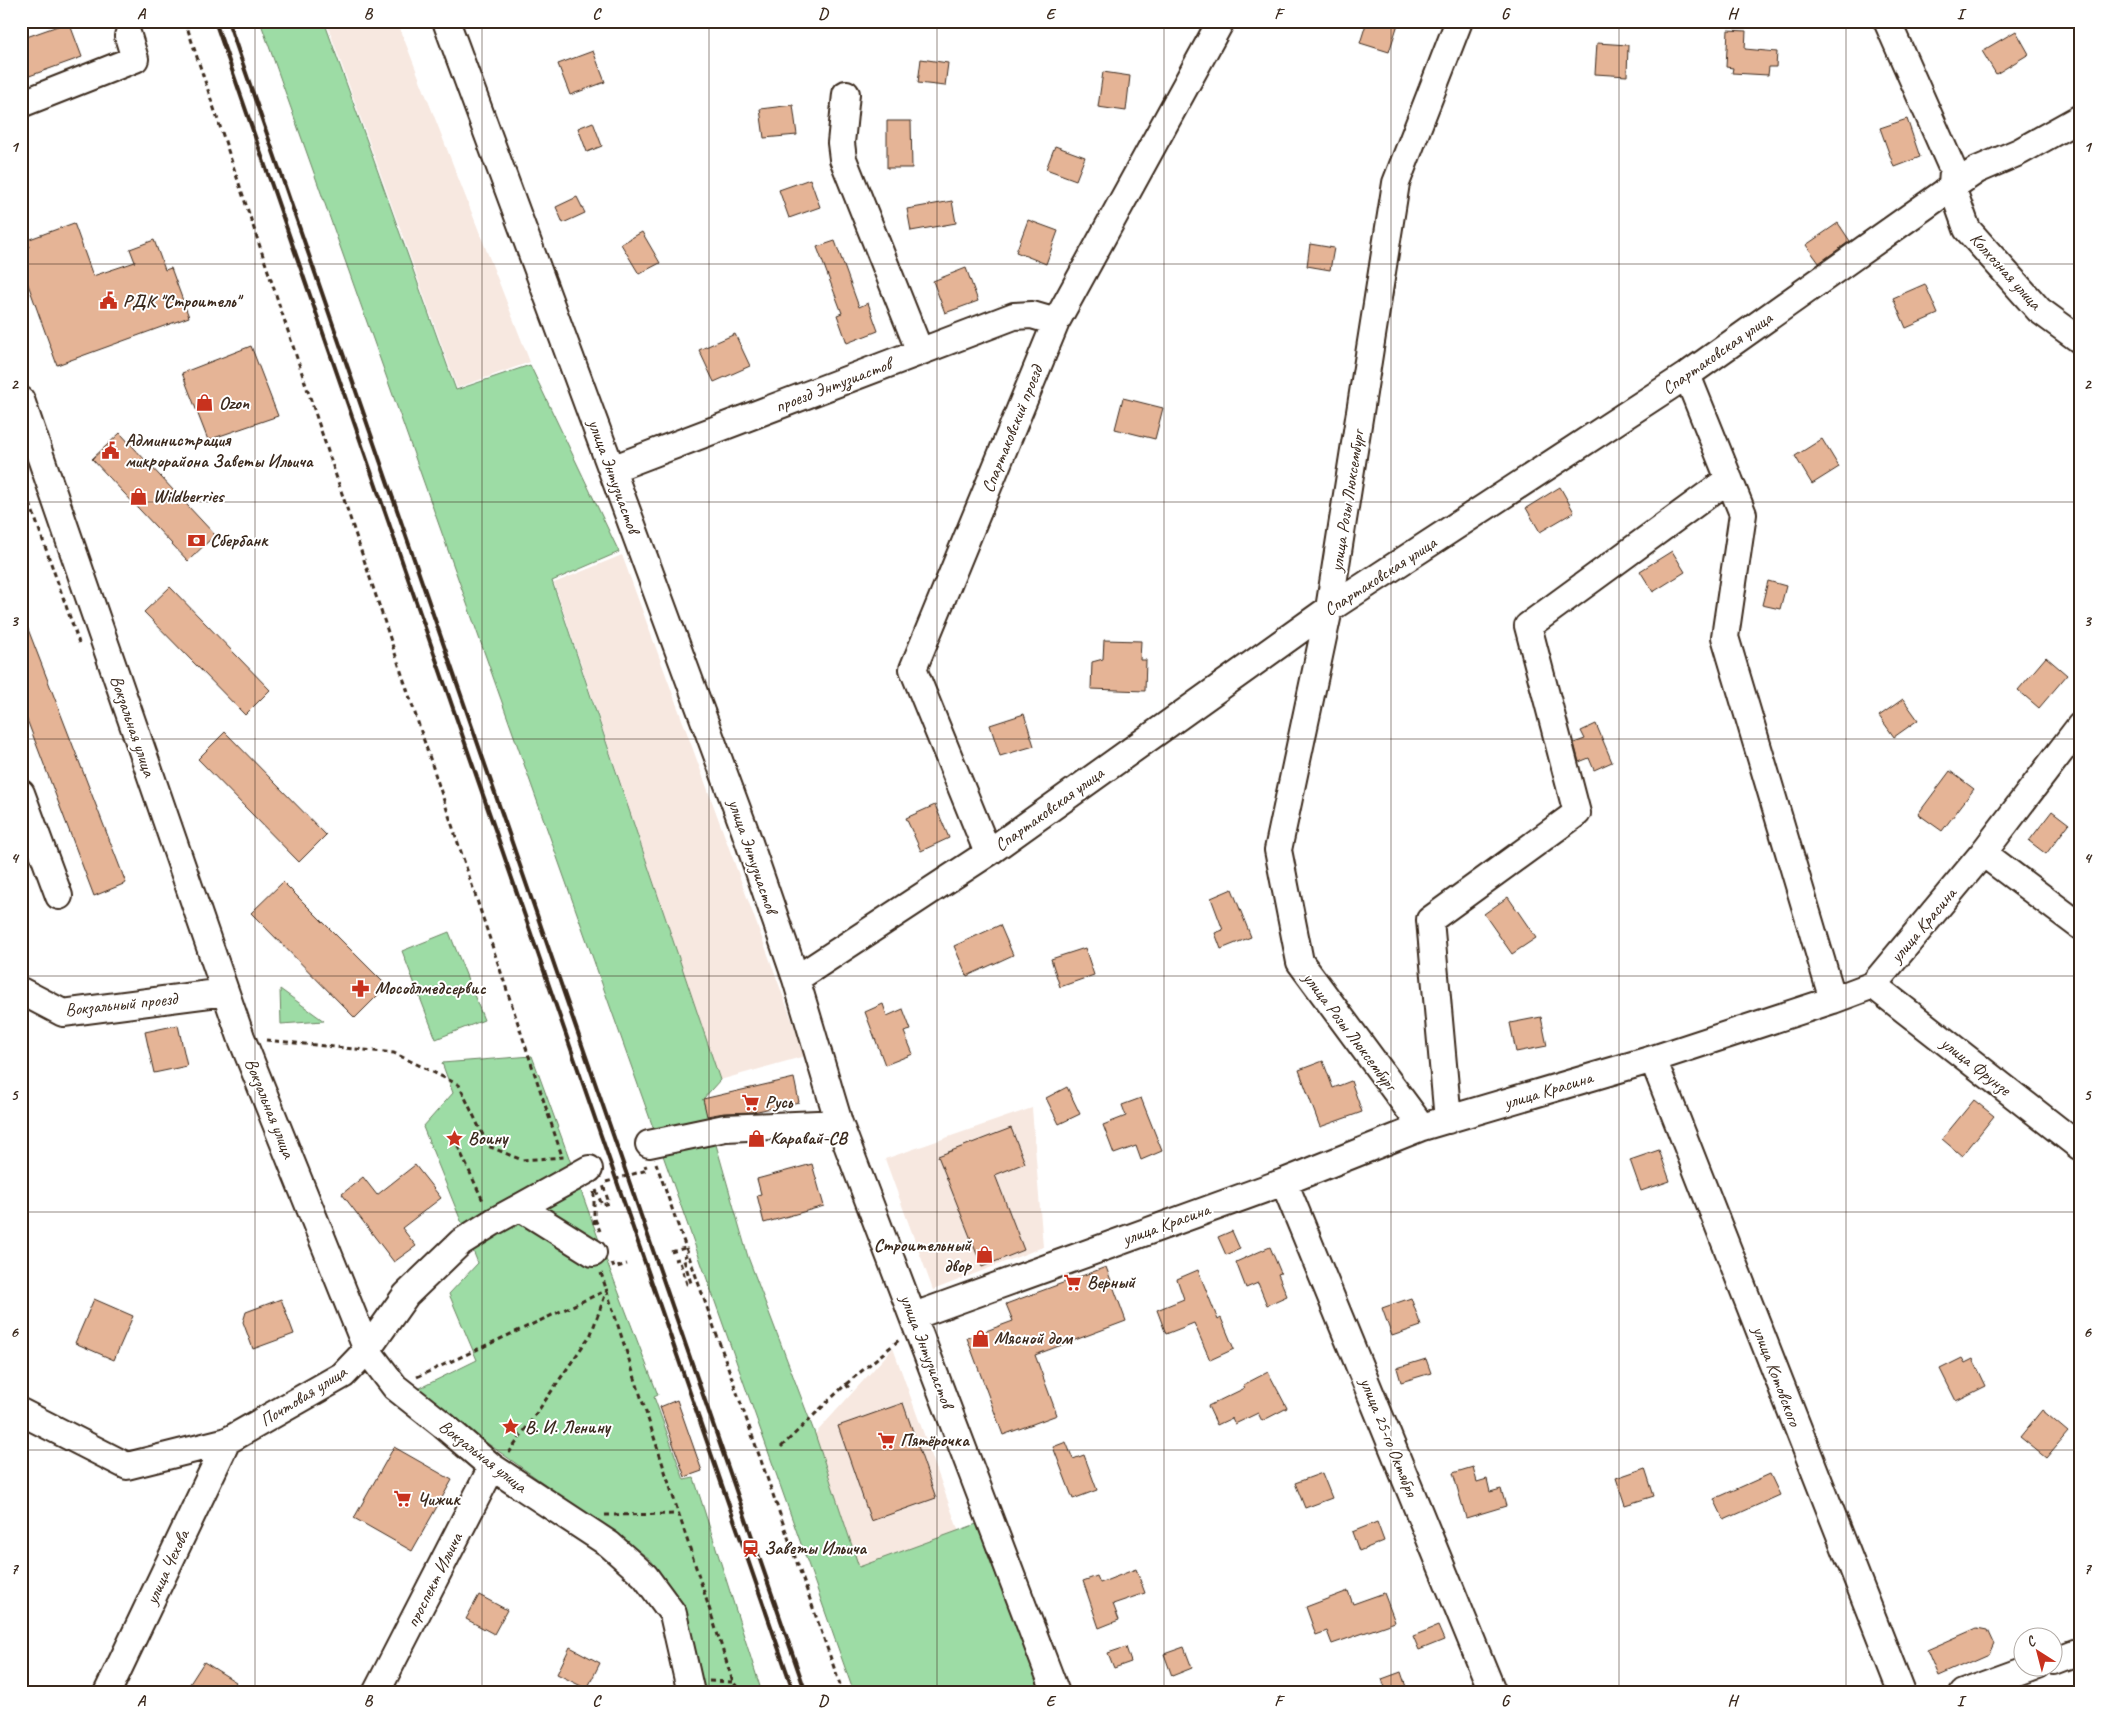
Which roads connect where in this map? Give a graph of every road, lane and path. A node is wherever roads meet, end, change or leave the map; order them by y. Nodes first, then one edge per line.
1 (185, 21) edge
2 (446, 21) edge
3 (1221, 21) edge
4 (1459, 21) edge
5 (1887, 21) edge
6 (128, 36) dead end
7 (846, 94) dead end
8 (21, 104) edge
9 (2080, 118) edge
10 (1952, 179) junction
11 (1056, 322) junction
12 (2080, 340) edge
13 (920, 352) junction
14 (1687, 375) junction
15 (21, 400) edge
16 (612, 469) junction
17 (1729, 479) junction
18 (1329, 609) junction
19 (2080, 726) edge
20 (21, 793) edge
21 (988, 853) junction
22 (1983, 853) junction
23 (59, 896) dead end
24 (2080, 926) edge
25 (796, 979) junction
26 (1872, 985) junction
27 (21, 992) edge
28 (225, 992) junction
29 (1833, 1000) junction
30 (241, 1037) junction
31 (1653, 1059) junction
32 (1448, 1120) junction
33 (839, 1123) junction
34 (1422, 1127) junction
35 (454, 1138) dead end
36 (649, 1144) junction
37 (2080, 1147) edge
38 (562, 1156) junction
39 (587, 1170) junction
40 (1284, 1182) junction
41 (481, 1196) dead end
42 (521, 1208) junction
43 (685, 1248) junction
44 (672, 1252) dead end
45 (593, 1253) junction
46 (687, 1256) junction
47 (674, 1260) dead end
48 (627, 1264) dead end
49 (614, 1268) dead end
50 (607, 1290) junction
51 (916, 1320) junction
52 (367, 1350) junction
53 (846, 1384) junction
54 (395, 1387) junction
55 (851, 1391) dead end
56 (21, 1412) edge
57 (227, 1441) junction
58 (781, 1447) dead end
59 (494, 1469) junction
60 (679, 1514) junction
61 (566, 1515) junction
62 (2080, 1651) edge
63 (2064, 1657) edge
64 (2014, 1675) edge
65 (107, 1693) edge
66 (376, 1693) edge
67 (691, 1693) edge
68 (742, 1693) edge
69 (843, 1693) edge
70 (1056, 1693) edge
71 (1493, 1693) edge
72 (1902, 1693) edge
73 (1964, 1693) edge

1 - 38 path
2 - 16 street, улица Энтузиастов
3 - 11 street, Спартаковский проезд
4 - 18 street, улица Розы Люксембург
5 - 10 street, Колхозная улица
6 - 8 street
7 - 13 street
9 - 10 street, Спартаковская улица
10 - 12 street, Колхозная улица
10 - 14 street, Спартаковская улица
11 - 13 street, проезд Энтузиастов
11 - 21 street, Спартаковский проезд
13 - 16 street, проезд Энтузиастов
14 - 17 street
14 - 18 street, Спартаковская улица
15 - 28 street, Вокзальная улица
16 - 25 street, улица Энтузиастов
17 - 29 street
17 - 32 street
18 - 21 street, Спартаковская улица
18 - 34 street, улица Розы Люксембург
19 - 22 street, улица Красина
20 - 23 street
21 - 25 street, Спартаковская улица
22 - 24 street
22 - 26 street, улица Красина
25 - 33 street, улица Энтузиастов
26 - 29 street, улица Красина
26 - 37 street, улица Фрунзе
27 - 28 street, Вокзальный проезд
28 - 30 street, Вокзальная улица
29 - 31 street, улица Красина
30 - 38 path
30 - 52 street, Вокзальная улица
31 - 32 street, улица Красина
31 - 72 street, улица Котовского
32 - 34 street, улица Красина
33 - 36 street
33 - 51 street, улица Энтузиастов
34 - 40 street, улица Красина
35 - 41 path
36 - 39 path
36 - 43 path
38 - 39 path
39 - 42 street, Почтовая улица
39 - 45 path
40 - 51 street, улица Красина
40 - 71 street, улица 25-го Октября
42 - 45 street
42 - 52 street, Почтовая улица
43 - 44 path
43 - 46 path
45 - 50 path
46 - 47 path
46 - 69 path
48 - 49 path
50 - 54 path
50 - 59 path
50 - 60 path
51 - 53 path
51 - 70 street, улица Энтузиастов
52 - 54 street, Вокзальная улица
52 - 57 street, Почтовая улица
53 - 55 path
53 - 58 path
54 - 59 street, Вокзальная улица
56 - 57 street, Почтовая улица
57 - 65 street, улица Чехова
59 - 61 street, Вокзальная улица
59 - 66 street, проспект Ильича
60 - 61 path
60 - 68 path
61 - 67 street, Вокзальная улица
62 - 63 street
64 - 73 street

